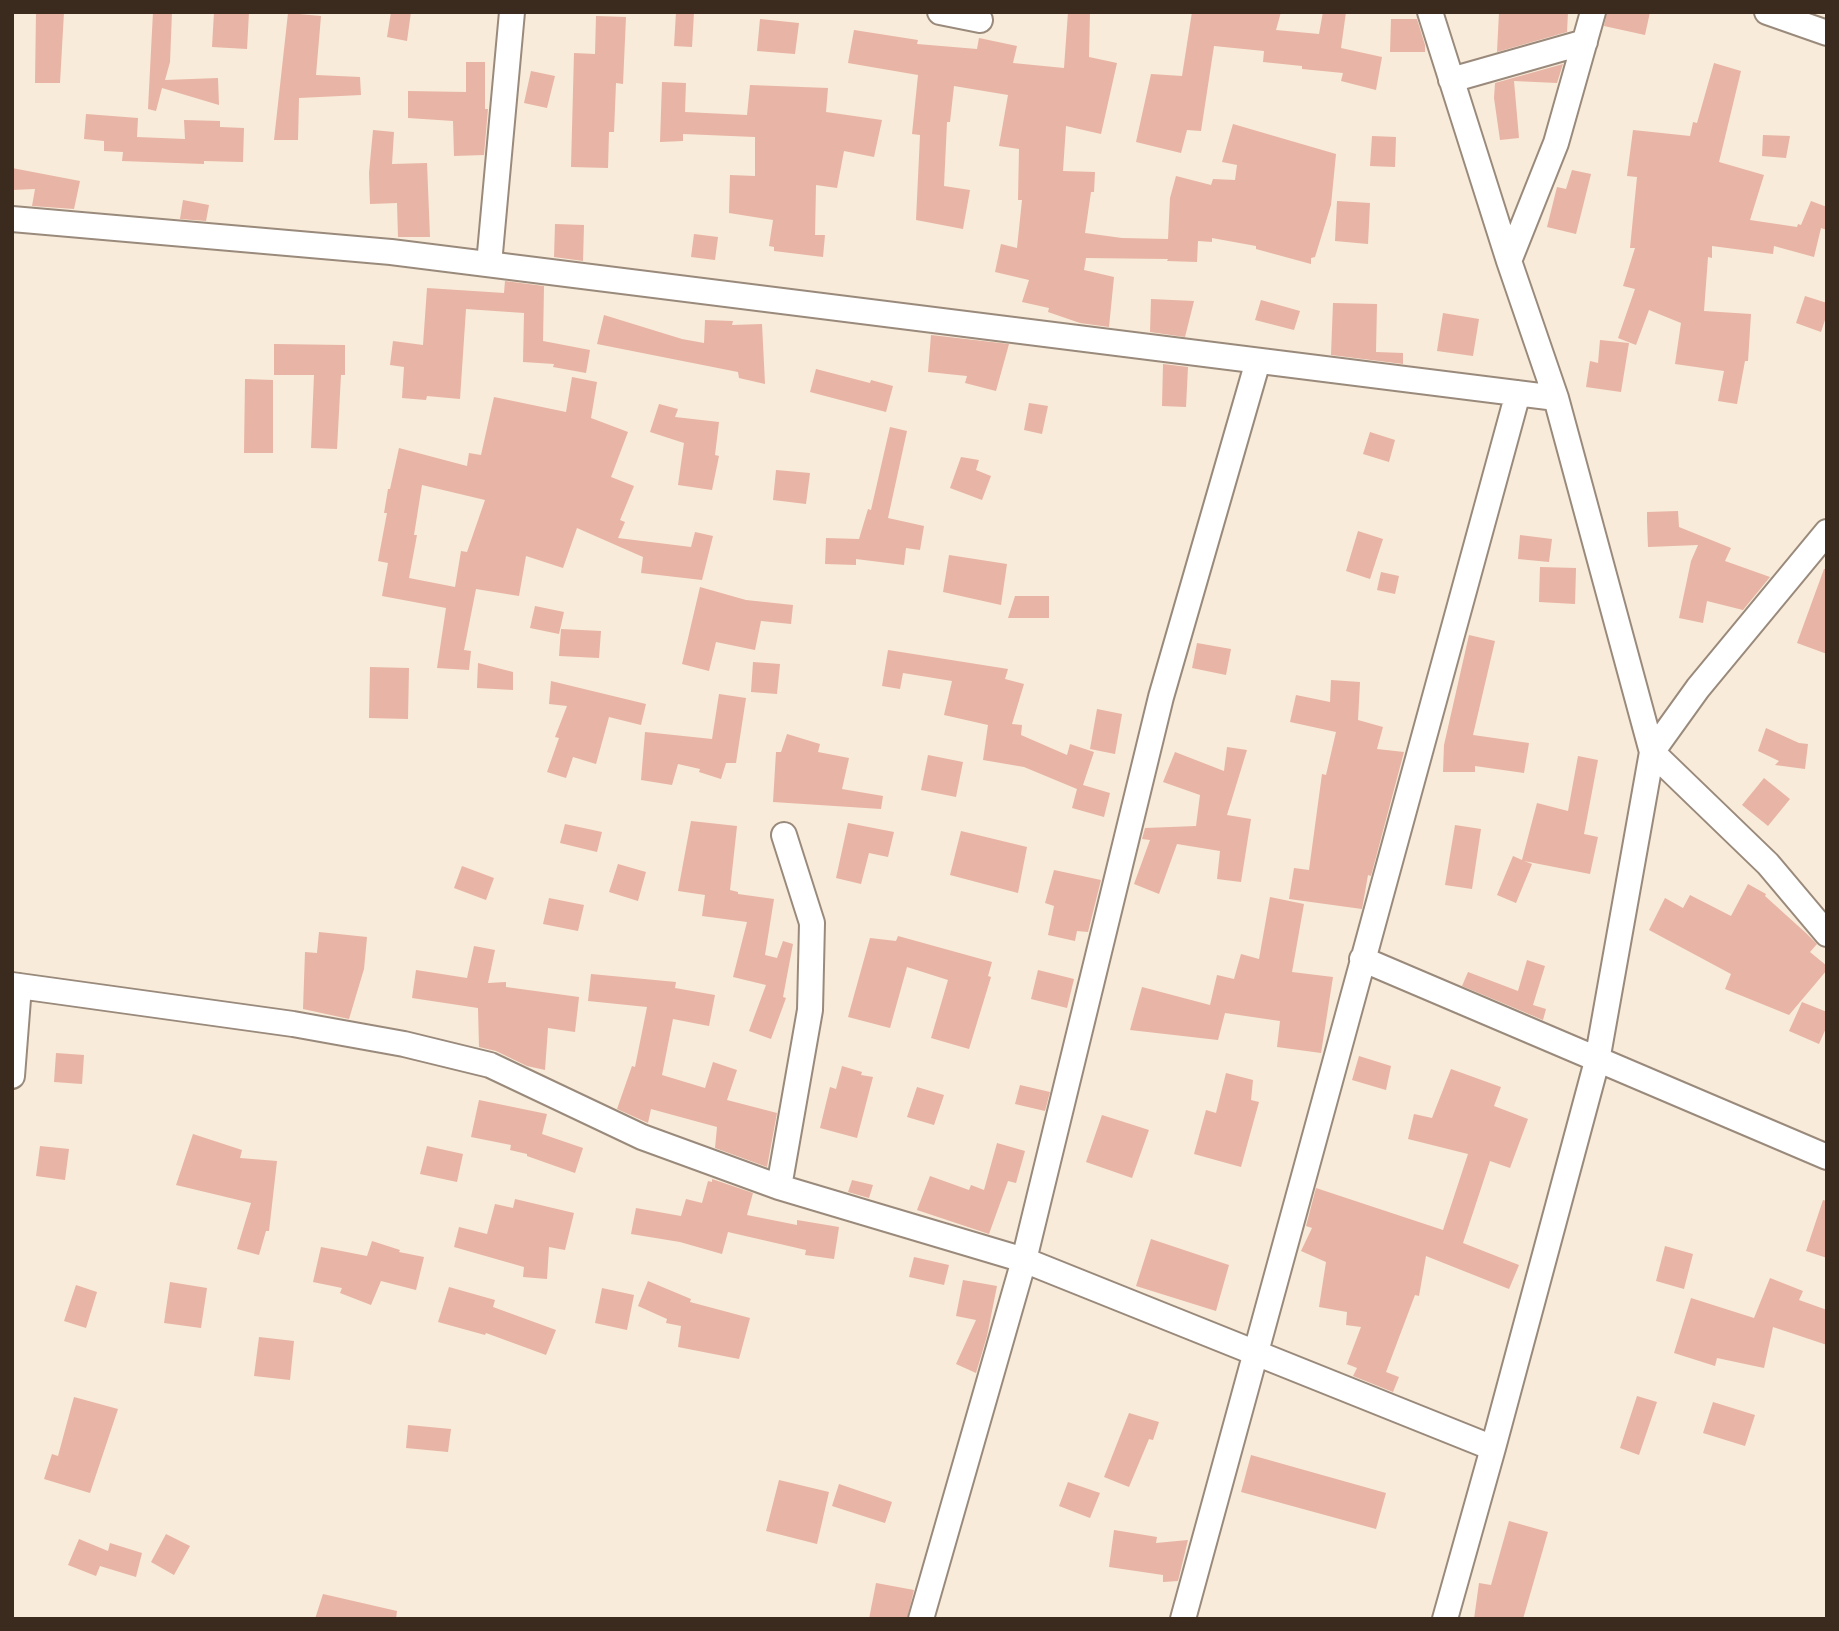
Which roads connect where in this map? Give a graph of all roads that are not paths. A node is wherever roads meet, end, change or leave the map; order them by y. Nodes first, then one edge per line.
1 (512, 12) edge
2 (940, 12) edge
3 (1430, 12) edge
4 (1593, 12) edge
5 (1767, 12) edge
6 (980, 20) dead end
7 (1827, 33) edge
8 (1585, 42) junction
9 (1451, 80) junction
10 (12, 219) edge
11 (1509, 261) junction
12 (489, 264) junction
13 (1258, 361) junction
14 (1518, 393) junction
15 (1556, 398) junction
16 (1827, 532) edge
17 (1652, 752) junction
18 (784, 835) dead end
19 (1827, 934) edge
20 (1362, 959) junction
21 (16, 986) edge
22 (1597, 1061) junction
23 (12, 1076) edge
24 (1827, 1157) edge
25 (779, 1186) junction
26 (1024, 1260) junction
27 (1256, 1352) junction
28 (1493, 1448) junction
29 (921, 1619) edge
30 (1183, 1619) edge
31 (1445, 1619) edge

1 - 12 street
2 - 6 street
3 - 9 street
4 - 8 street
5 - 7 street
8 - 9 street
8 - 11 street
9 - 11 street
10 - 12 street
11 - 15 street
12 - 13 street
13 - 14 street
13 - 26 street
14 - 15 street
14 - 20 street
15 - 17 street
16 - 17 street
17 - 19 street
17 - 22 street
18 - 25 street
20 - 22 street
20 - 27 street
21 - 23 street
21 - 25 street
22 - 24 street
22 - 28 street
25 - 26 street
26 - 27 street
26 - 29 street
27 - 28 street
27 - 30 street
28 - 31 street

